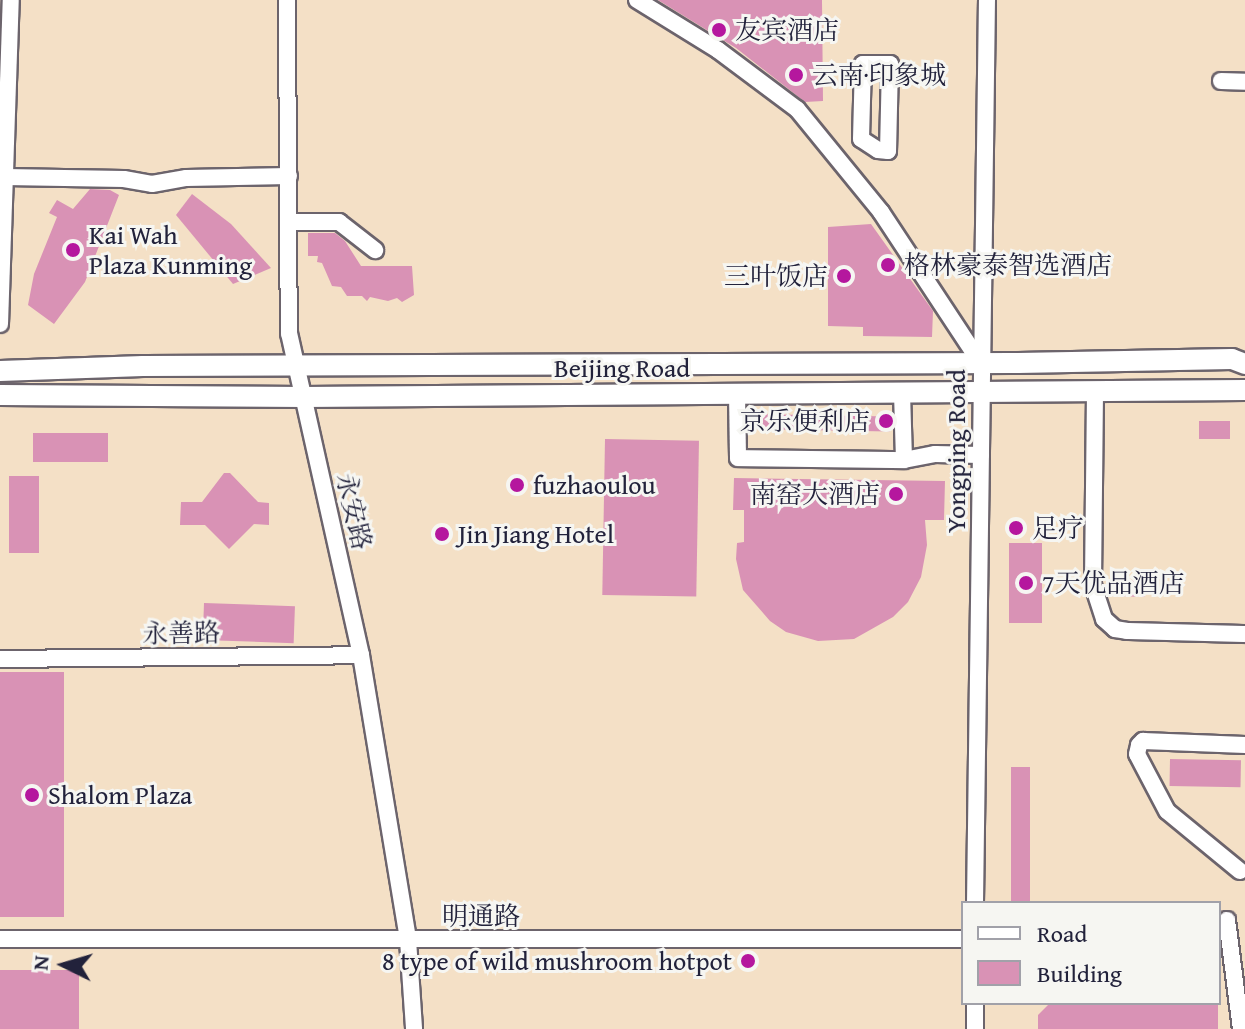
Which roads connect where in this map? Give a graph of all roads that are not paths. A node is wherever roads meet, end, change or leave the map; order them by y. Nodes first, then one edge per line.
1 (11, 0) edge
2 (287, 0) edge
3 (637, 0) edge
4 (987, 0) edge
5 (1221, 81) dead end
6 (1245, 82) edge
7 (869, 146) junction
8 (845, 165) junction
9 (289, 176) junction
10 (5, 177) junction
11 (288, 222) junction
12 (375, 250) dead end
13 (0, 324) edge
14 (1241, 360) edge
15 (981, 363) junction
16 (297, 368) junction
17 (0, 371) edge
18 (1245, 390) edge
19 (981, 391) junction
20 (902, 392) junction
21 (1095, 392) junction
22 (737, 393) junction
23 (0, 395) edge
24 (304, 397) junction
25 (981, 455) junction
26 (904, 460) junction
27 (1245, 634) edge
28 (361, 655) junction
29 (0, 659) edge
30 (1245, 745) edge
31 (1240, 871) dead end
32 (975, 901) edge
33 (1245, 915) edge
34 (1223, 921) edge
35 (0, 939) edge
36 (961, 939) edge
37 (408, 940) junction
38 (975, 1005) edge
39 (414, 1029) edge
40 (975, 1029) edge
41 (1241, 1029) edge

1 - 10 street
2 - 9 street, 永安路
3 - 8 street
4 - 15 street, Yongping Road
5 - 6 street
7 - 7 street
7 - 8 street
8 - 15 street
9 - 10 street
9 - 11 street, 永安路
10 - 13 street
11 - 12 street
11 - 16 street, 永安路
14 - 15 main road, Beijing Road
15 - 16 main road, Beijing Road
15 - 19 street, Yongping Road
16 - 17 main road, Beijing Road
16 - 24 street, 永安路
18 - 21 main road, Beijing Road
19 - 20 main road, Beijing Road
19 - 21 main road, Beijing Road
19 - 25 street, Yongping Road
20 - 22 main road, Beijing Road
20 - 26 street
21 - 27 street
22 - 24 main road, Beijing Road
22 - 26 street
23 - 24 main road, Beijing Road
24 - 28 street, 永安路
25 - 26 street
25 - 32 street, Yongping Road
28 - 29 street, 永善路
28 - 37 street, 永安路
30 - 31 street
33 - 34 street
34 - 41 street
35 - 37 street, 明通路
36 - 37 street, 明通路
37 - 39 street, 永安路
38 - 40 street

